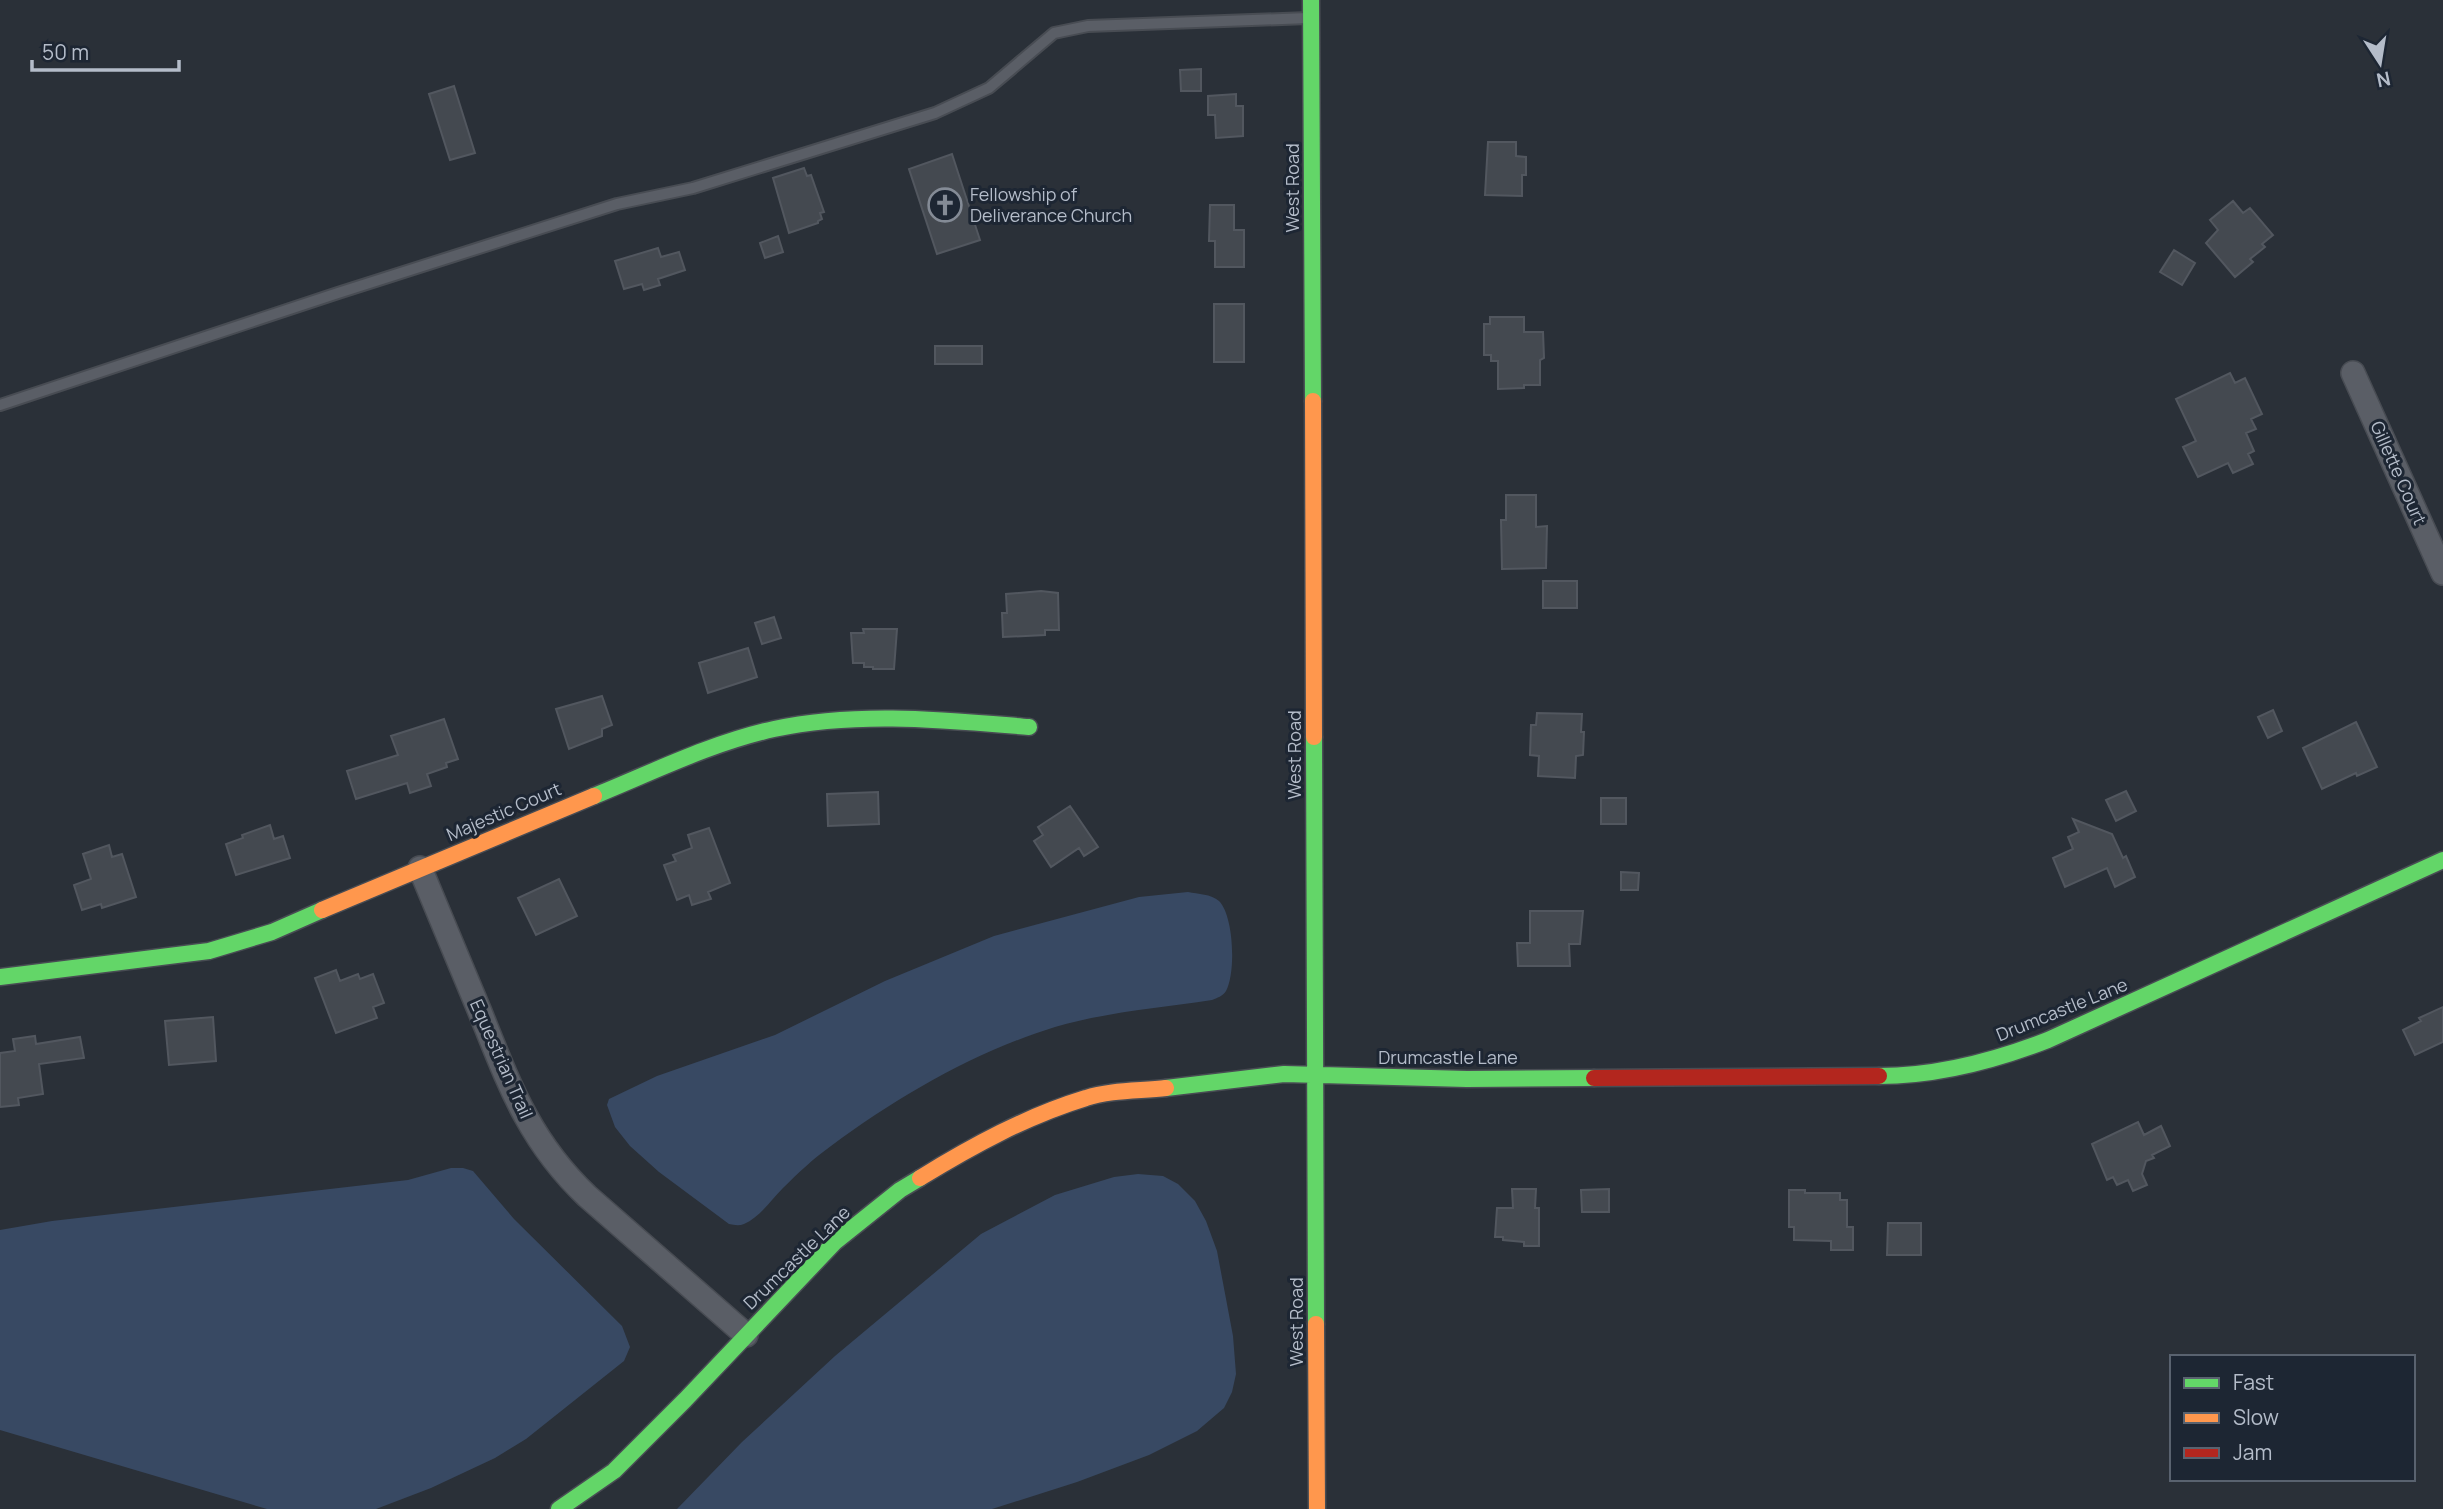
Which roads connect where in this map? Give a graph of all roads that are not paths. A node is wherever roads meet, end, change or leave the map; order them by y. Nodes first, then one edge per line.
1 (1311, 0) edge
2 (1311, 18) junction
3 (2353, 373) dead end
4 (0, 405) edge
5 (2443, 572) edge
6 (1029, 727) dead end
7 (2443, 860) edge
8 (420, 868) junction
9 (0, 977) edge
10 (1316, 1074) junction
11 (746, 1335) junction
12 (559, 1509) edge
13 (1317, 1509) edge

1 - 2 street, West Road
2 - 4 lane
2 - 10 street, West Road
3 - 5 street, Gillette Court
6 - 8 street, Majestic Court
7 - 10 street, Drumcastle Lane
8 - 9 street, Majestic Court
8 - 11 street, Equestrian Trail
10 - 11 street, Drumcastle Lane
10 - 13 street, West Road
11 - 12 street, Drumcastle Lane

